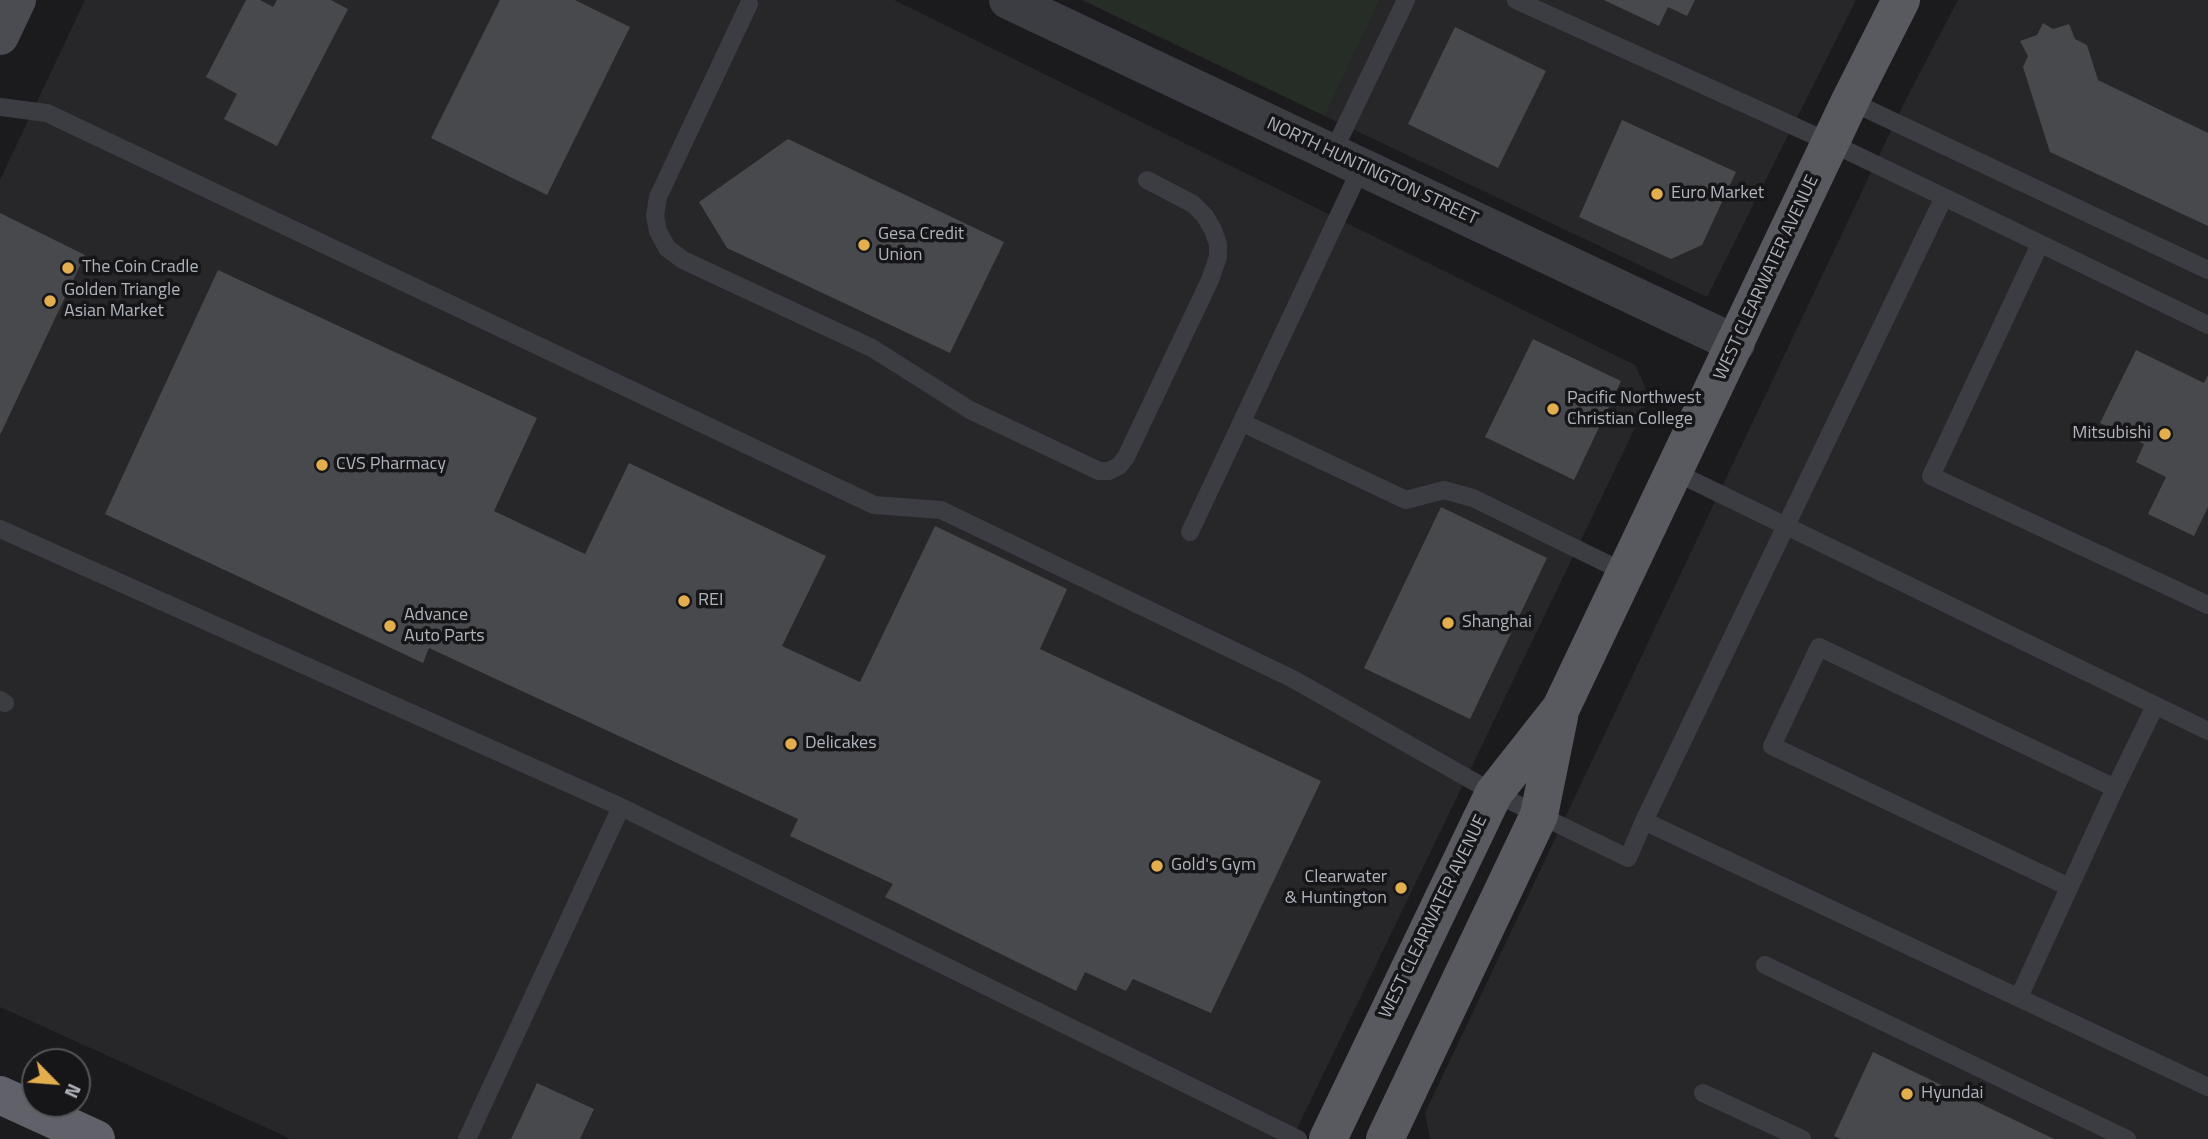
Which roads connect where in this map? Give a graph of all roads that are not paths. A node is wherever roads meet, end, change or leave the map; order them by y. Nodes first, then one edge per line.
1 (17, 0) edge
2 (1008, 0) edge
3 (1406, 0) edge
4 (1516, 0) edge
5 (749, 4) dead end
6 (1892, 4) edge
7 (0, 36) edge
8 (1850, 101) junction
9 (0, 107) edge
10 (1831, 143) junction
11 (1347, 161) junction
12 (1147, 180) dead end
13 (1944, 197) junction
14 (2040, 244) junction
15 (2208, 270) edge
16 (2208, 325) edge
17 (1736, 344) junction
18 (1242, 422) junction
19 (1675, 472) junction
20 (1786, 525) junction
21 (0, 529) edge
22 (1190, 532) dead end
23 (1626, 573) junction
24 (2208, 605) edge
25 (2155, 706) junction
26 (1561, 708) junction
27 (2208, 731) edge
28 (2115, 788) junction
29 (1494, 793) junction
30 (621, 807) junction
31 (1539, 815) junction
32 (1644, 821) junction
33 (2070, 887) junction
34 (1429, 926) junction
35 (1765, 965) dead end
36 (2019, 998) junction
37 (2208, 1087) edge
38 (1703, 1093) dead end
39 (0, 1095) edge
40 (2090, 1131) edge
41 (96, 1139) edge
42 (467, 1139) edge
43 (1298, 1139) edge
44 (1328, 1139) edge
45 (1359, 1139) edge
46 (1385, 1139) edge
47 (1802, 1139) edge
48 (2127, 1139) edge

1 - 7 main road
2 - 11 street, NORTH HUNTINGTON STREET
3 - 11 lane
4 - 10 lane
5 - 12 lane
6 - 8 main road, WEST CLEARWATER AVENUE
8 - 10 main road, WEST CLEARWATER AVENUE
8 - 15 lane
9 - 29 lane
10 - 13 lane
10 - 17 main road, WEST CLEARWATER AVENUE
11 - 17 street, NORTH HUNTINGTON STREET
11 - 18 lane
13 - 14 lane
13 - 20 lane
14 - 16 lane
14 - 24 lane
17 - 19 main road, WEST CLEARWATER AVENUE
18 - 22 lane
18 - 23 lane
19 - 20 lane
19 - 23 main road, WEST CLEARWATER AVENUE
20 - 25 lane
20 - 32 lane
21 - 30 lane
23 - 26 main road, WEST CLEARWATER AVENUE
25 - 27 lane
25 - 28 lane
26 - 29 main road, WEST CLEARWATER AVENUE
26 - 31 main road, WEST CLEARWATER AVENUE
28 - 33 lane
28 - 33 lane
29 - 31 lane
29 - 34 main road, WEST CLEARWATER AVENUE
30 - 42 lane
30 - 43 lane
31 - 32 lane
31 - 46 main road, WEST CLEARWATER AVENUE
32 - 36 lane
33 - 36 lane
34 - 44 main road, WEST CLEARWATER AVENUE
34 - 45 main road
35 - 40 lane
36 - 37 lane
38 - 47 lane
39 - 41 highway
40 - 48 lane

